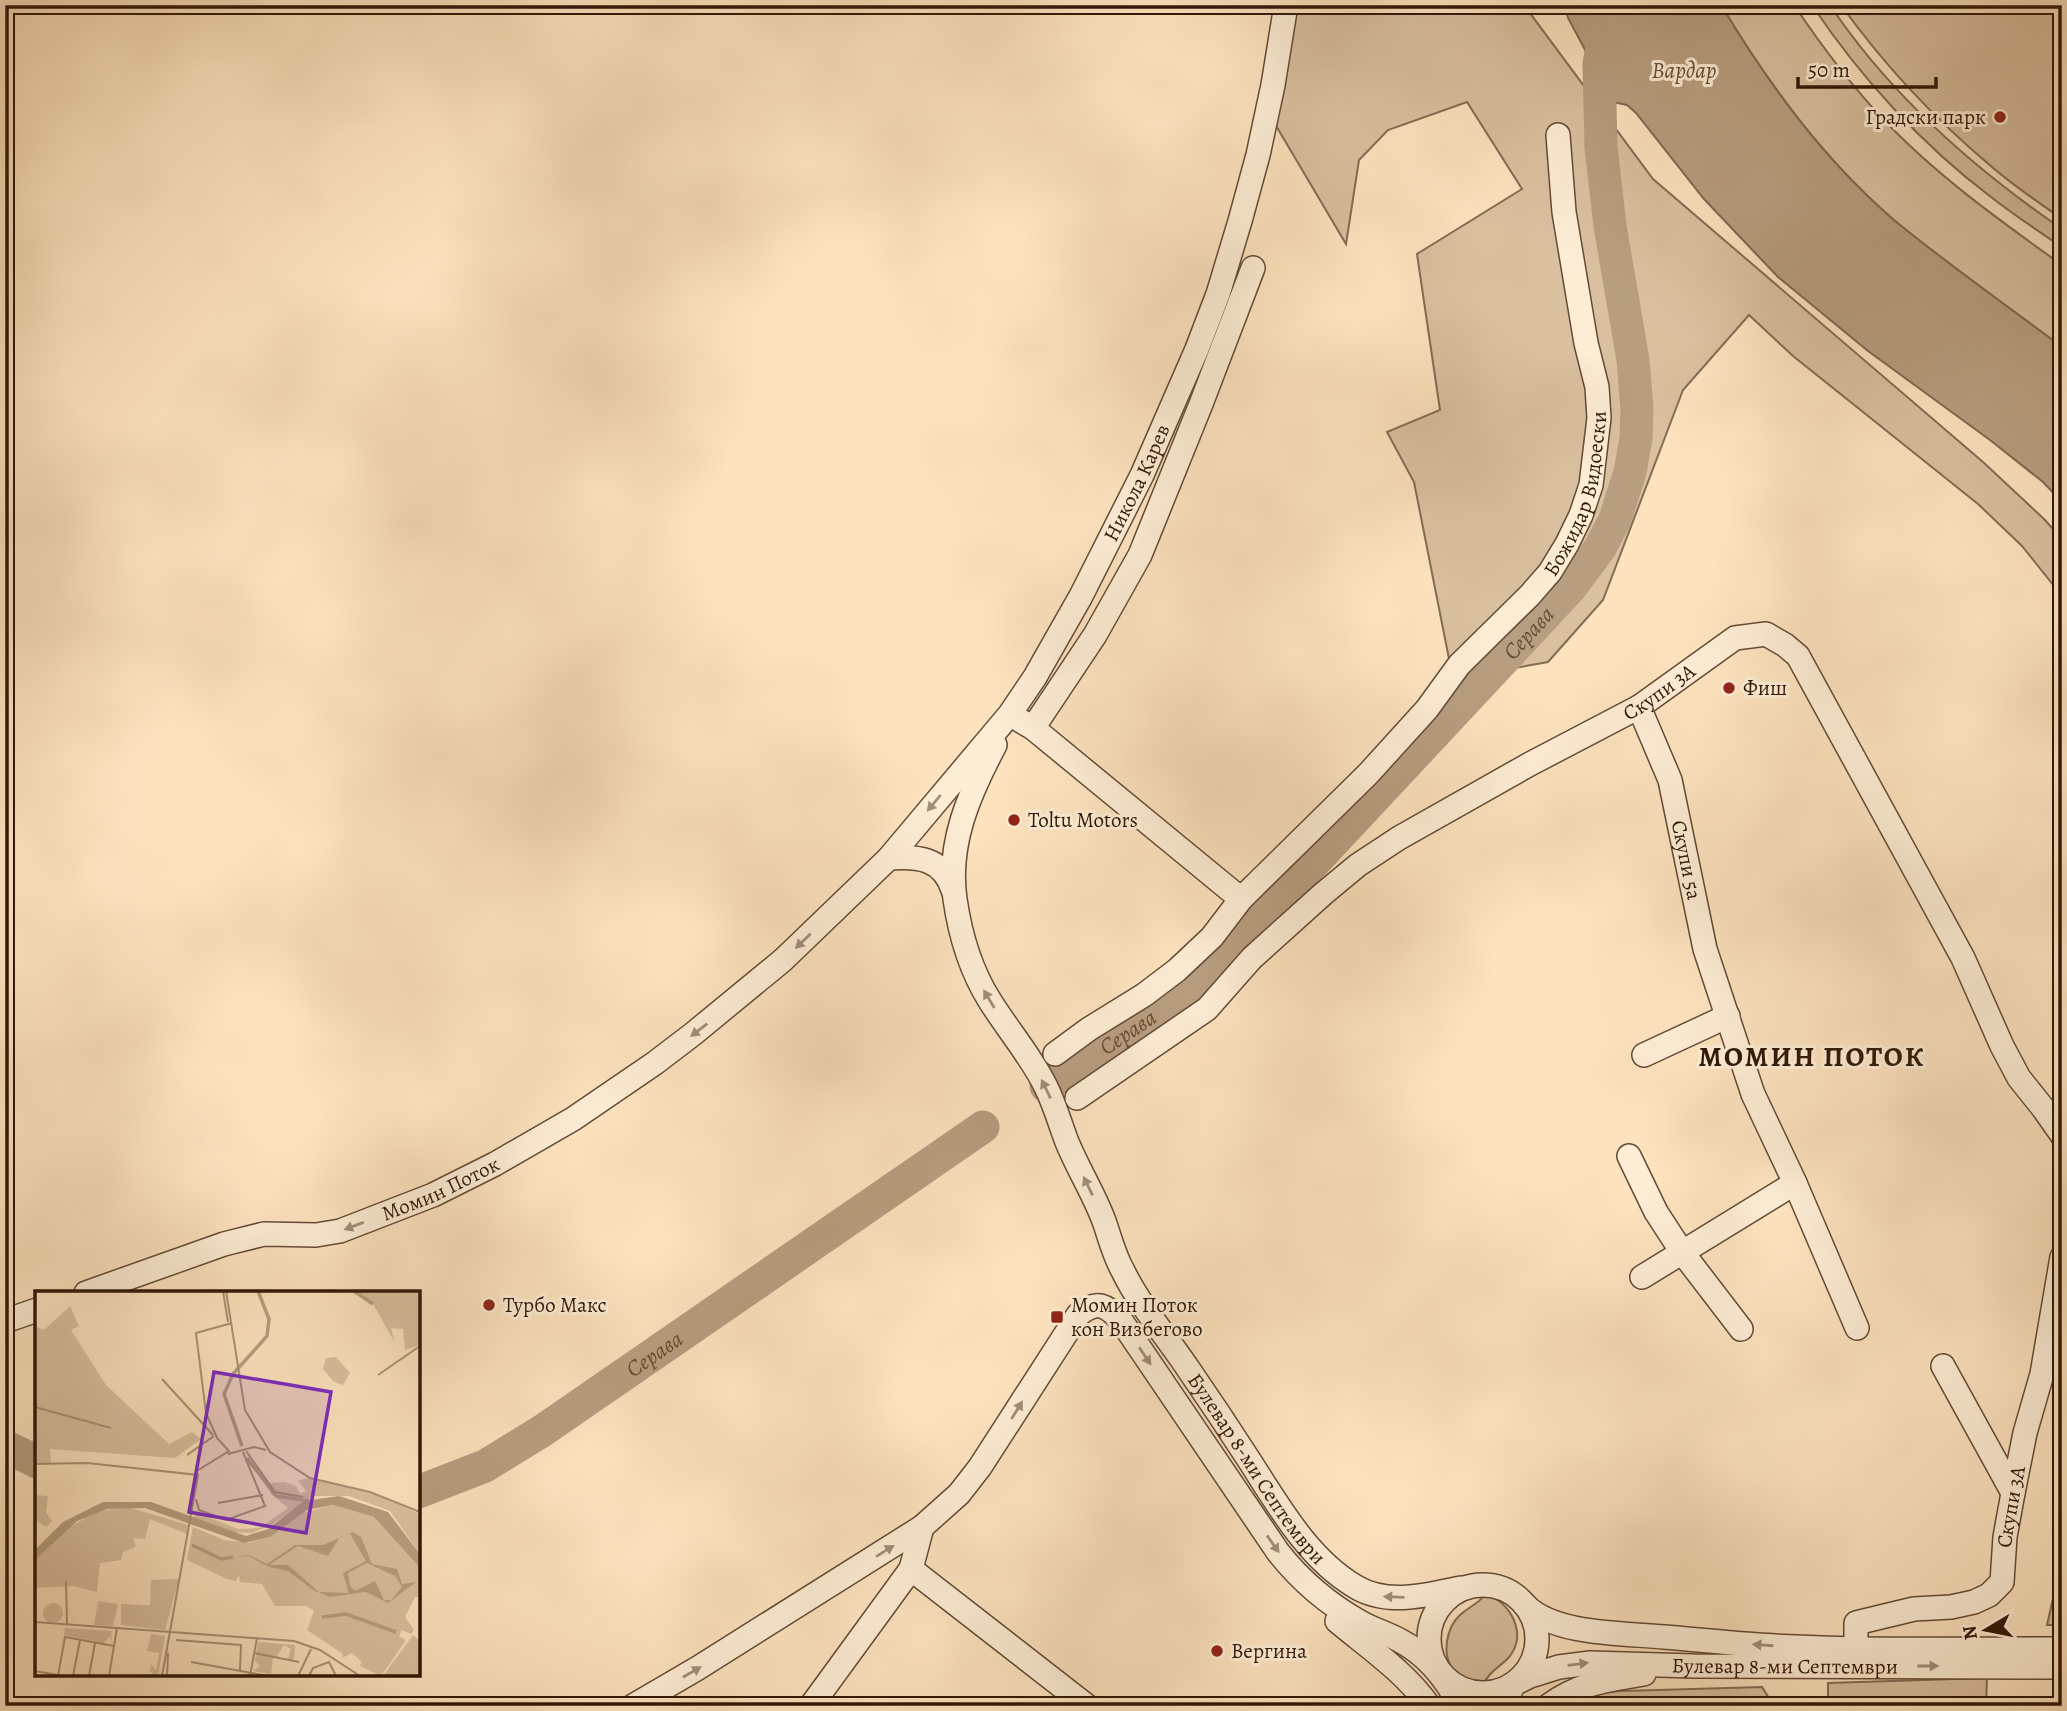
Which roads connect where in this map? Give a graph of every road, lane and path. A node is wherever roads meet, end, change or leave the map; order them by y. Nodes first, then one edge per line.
1 (1286, 5) edge
2 (1558, 135) dead end
3 (1252, 268) dead end
4 (1639, 707) junction
5 (1010, 714) junction
6 (1033, 728) junction
7 (888, 858) junction
8 (852, 893) joint
9 (955, 897) junction
10 (1241, 900) junction
11 (1728, 1016) junction
12 (1055, 1054) dead end
13 (1644, 1055) dead end
14 (1077, 1098) dead end
15 (2062, 1135) edge
16 (1629, 1156) dead end
17 (1795, 1183) junction
18 (1682, 1252) junction
19 (2062, 1256) edge
20 (1642, 1277) dead end
21 (92, 1291) edge
22 (35, 1311) edge
23 (5, 1321) edge
24 (1857, 1328) dead end
25 (1741, 1329) dead end
26 (1943, 1366) dead end
27 (2013, 1493) junction
28 (922, 1527) junction
29 (911, 1569) junction
30 (1296, 1574) junction
31 (1461, 1588) junction
32 (1526, 1606) junction
33 (1856, 1649) junction
34 (2062, 1649) edge
35 (2003, 1658) junction
36 (1694, 1666) junction
37 (2062, 1667) edge
38 (1439, 1672) junction
39 (1514, 1684) junction
40 (633, 1706) edge
41 (811, 1706) edge
42 (1087, 1706) edge
43 (1429, 1706) edge
44 (1460, 1706) edge
45 (1503, 1706) edge
46 (1548, 1706) edge

1 - 5 street, Никола Карев
2 - 10 street, Божидар Видоески
3 - 6 street
4 - 11 street, Скупи 5а
4 - 14 street, Скупи 3А
4 - 15 street, Скупи 3А
5 - 6 street
5 -> 7 street, Никола Карев
5 - 9 street
6 - 10 street
7 - 8 street, Никола Карев
7 - 9 street
8 -> 21 street, Момин Поток
31 -> 9 street, Булевар 8-ми Септември
10 - 12 street, Божидар Видоески
11 - 13 street
11 - 17 street, Скупи 5а
16 - 18 street
17 - 18 street
17 - 24 street, Скупи 5а
18 - 20 street
18 - 25 street
19 - 27 street, Скупи 3А
22 - 23 street
26 - 27 street
27 - 33 street, Скупи 3А
28 - 29 street
28 -> 30 street, Булевар 8-ми Септември
40 -> 28 street
29 - 41 street
29 - 42 street
30 - 38 street, Булевар 8-ми Септември
30 - 43 street
31 - 32 street
31 - 38 street
33 -> 32 street, Булевар 8-ми Септември
32 - 39 street
33 - 35 street, Булевар 8-ми Септември
34 - 35 street, Булевар 8-ми Септември
36 -> 35 street, Булевар 8-ми Септември
35 - 37 street, Булевар 8-ми Септември
39 -> 36 street, Булевар 8-ми Септември
36 - 46 street
38 - 39 street
38 - 44 street
39 - 45 street

